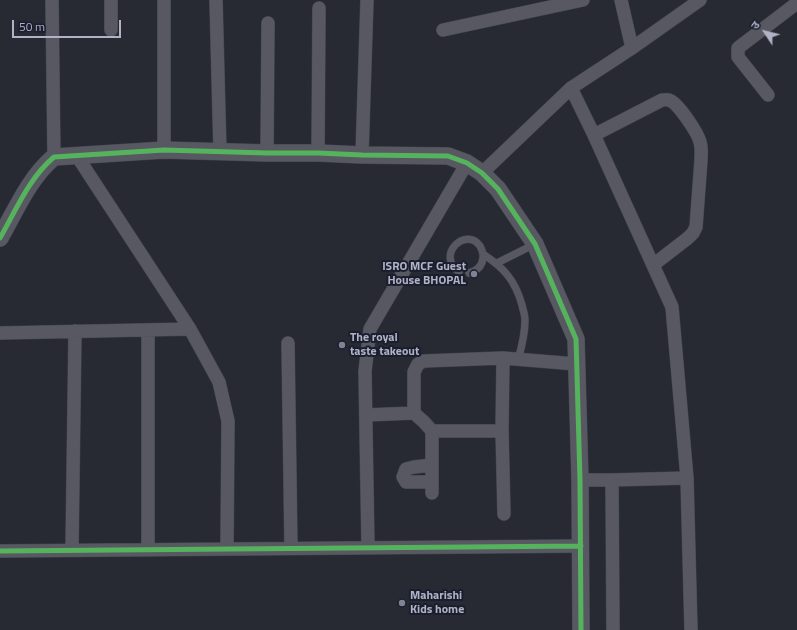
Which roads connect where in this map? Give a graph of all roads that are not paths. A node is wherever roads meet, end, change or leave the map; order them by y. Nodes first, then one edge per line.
1 (52, 0) edge
2 (111, 0) edge
3 (164, 0) edge
4 (216, 0) edge
5 (367, 0) edge
6 (583, 0) edge
7 (621, 0) edge
8 (700, 0) edge
9 (797, 3) edge
10 (319, 8) dead end
11 (268, 23) dead end
12 (111, 30) dead end
13 (443, 30) dead end
14 (632, 48) junction
15 (571, 88) junction
16 (768, 95) dead end
17 (594, 135) junction
18 (164, 150) junction
19 (220, 152) junction
20 (267, 153) junction
21 (318, 153) junction
22 (362, 155) junction
23 (77, 156) junction
24 (54, 157) junction
25 (467, 163) junction
26 (482, 173) junction
27 (0, 238) edge
28 (535, 244) junction
29 (484, 254) junction
30 (496, 263) junction
31 (653, 265) junction
32 (459, 272) dead end
33 (469, 273) dead end
34 (190, 329) junction
35 (148, 330) junction
36 (75, 331) junction
37 (0, 332) edge
38 (288, 343) dead end
39 (503, 358) junction
40 (518, 360) junction
41 (576, 364) junction
42 (414, 413) junction
43 (366, 415) junction
44 (432, 431) junction
45 (502, 431) junction
46 (432, 465) junction
47 (687, 478) junction
48 (580, 480) junction
49 (612, 480) junction
50 (504, 514) dead end
51 (581, 546) junction
52 (368, 547) junction
53 (291, 548) junction
54 (148, 549) junction
55 (227, 549) junction
56 (0, 550) edge
57 (72, 550) junction
58 (581, 630) edge
59 (613, 630) edge
60 (691, 630) edge

1 - 24 street
2 - 12 street
3 - 18 street
4 - 19 street
5 - 22 street
6 - 13 street
7 - 14 street
8 - 14 street
9 - 16 street
10 - 21 street
11 - 20 street
14 - 15 street
15 - 17 street
15 - 26 street
17 - 31 street
17 - 31 street
18 - 19 street
18 - 23 street
19 - 20 street
20 - 21 street
21 - 22 street
22 - 25 street
23 - 24 street
23 - 34 street
24 - 27 street
25 - 26 street
25 - 43 street
26 - 28 street
28 - 30 lane
28 - 41 street
29 - 30 lane
29 - 32 lane
29 - 33 lane
30 - 40 lane
31 - 47 street
34 - 35 street
34 - 55 street
35 - 36 street
35 - 54 street
36 - 37 street
36 - 57 street
38 - 53 street
39 - 40 street
39 - 42 street
39 - 45 street
40 - 41 street
41 - 48 street
42 - 43 street
42 - 44 street
43 - 52 street
44 - 45 street
44 - 46 street
45 - 50 street
46 - 46 street
47 - 49 street
47 - 60 street
48 - 49 street
48 - 51 street
49 - 59 street
51 - 52 street
51 - 58 street
52 - 53 street
53 - 55 street
54 - 55 street
54 - 57 street
56 - 57 street

